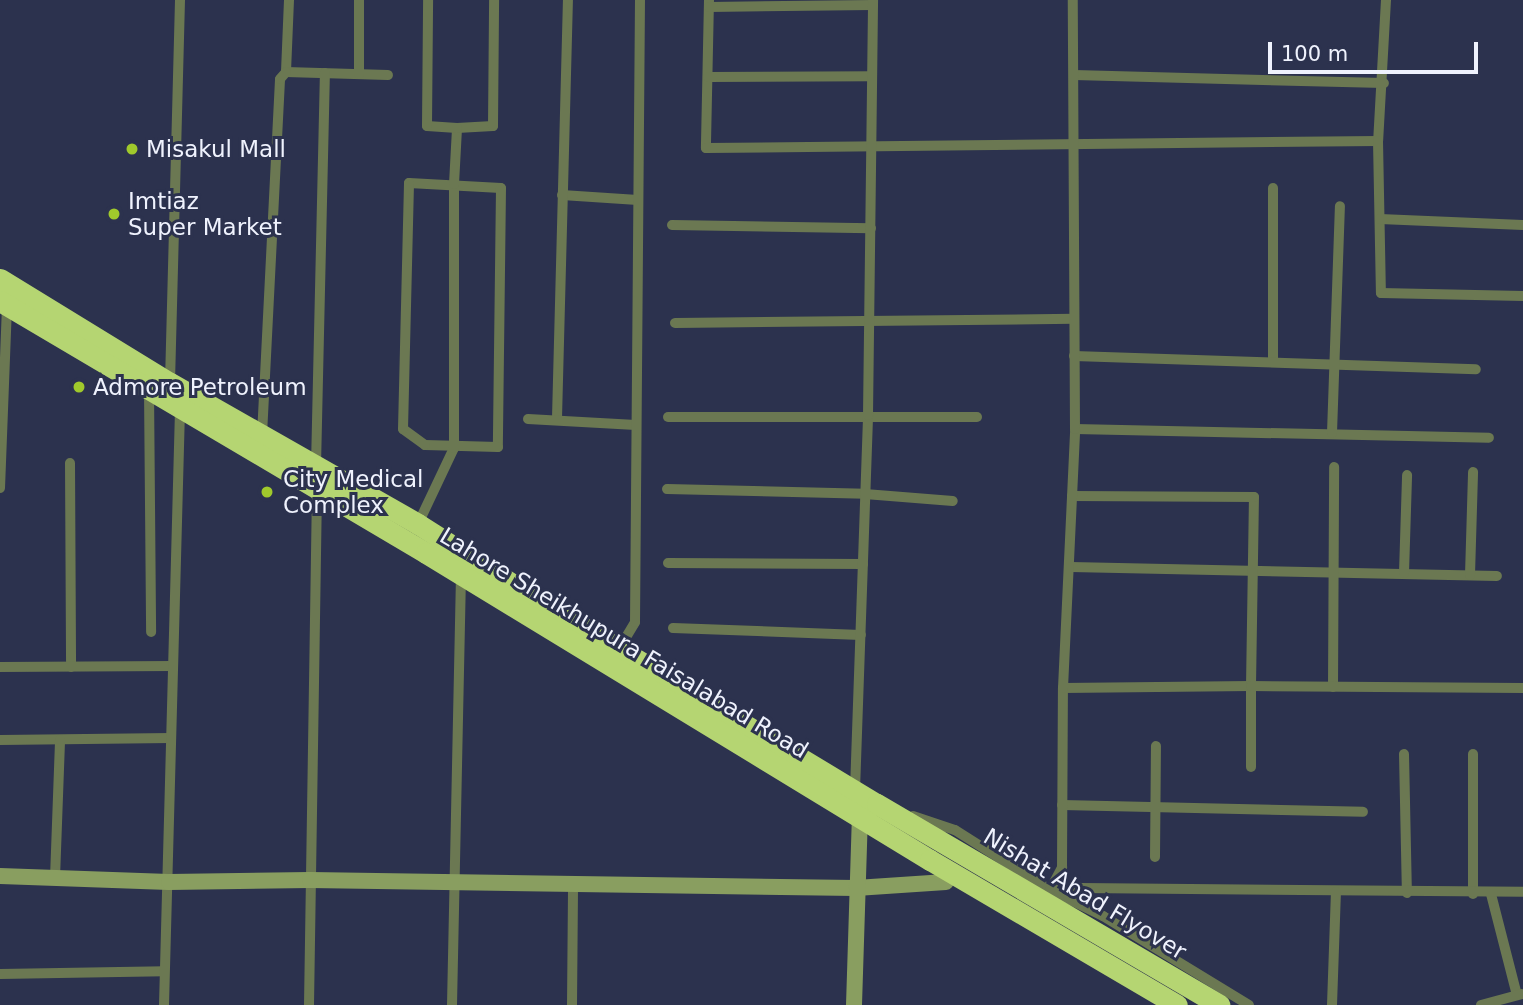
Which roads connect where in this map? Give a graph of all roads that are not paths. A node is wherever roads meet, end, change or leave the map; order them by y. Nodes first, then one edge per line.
1 (180, 0) edge
2 (289, 0) edge
3 (359, 0) edge
4 (428, 0) edge
5 (494, 0) edge
6 (568, 0) edge
7 (640, 0) edge
8 (1073, 0) edge
9 (1386, 0) edge
10 (873, 2) edge
11 (709, 4) edge
12 (286, 72) junction
13 (325, 73) junction
14 (359, 74) junction
15 (388, 75) dead end
16 (1074, 75) junction
17 (872, 76) junction
18 (708, 77) junction
19 (1384, 83) junction
20 (457, 128) junction
21 (1378, 141) junction
22 (872, 145) junction
23 (1072, 145) junction
24 (454, 184) junction
25 (1273, 188) dead end
26 (562, 195) junction
27 (638, 200) junction
28 (1340, 206) dead end
29 (1380, 219) junction
30 (672, 225) dead end
31 (1523, 225) edge
32 (871, 228) junction
33 (0, 279) edge
34 (1523, 296) edge
35 (4, 303) edge
36 (1074, 319) junction
37 (870, 321) junction
38 (675, 323) dead end
39 (1074, 356) junction
40 (1273, 362) junction
41 (1335, 364) junction
42 (1476, 369) dead end
43 (170, 383) junction
44 (149, 390) junction
45 (180, 408) junction
46 (868, 415) junction
47 (668, 417) dead end
48 (977, 417) dead end
49 (556, 418) junction
50 (528, 419) dead end
51 (636, 425) junction
52 (1075, 429) junction
53 (1332, 433) junction
54 (262, 435) junction
55 (1489, 438) dead end
56 (454, 448) junction
57 (70, 463) dead end
58 (316, 467) junction
59 (1334, 467) dead end
60 (1473, 472) dead end
61 (1407, 475) dead end
62 (0, 488) edge
63 (317, 489) junction
64 (667, 489) dead end
65 (865, 494) junction
66 (1072, 496) junction
67 (953, 501) dead end
68 (418, 524) junction
69 (668, 563) dead end
70 (863, 564) junction
71 (1071, 567) junction
72 (1253, 569) junction
73 (1334, 571) junction
74 (1404, 573) junction
75 (461, 574) junction
76 (1470, 575) junction
77 (1497, 576) dead end
78 (673, 628) dead end
79 (152, 632) dead end
80 (861, 635) junction
81 (619, 649) junction
82 (173, 666) junction
83 (0, 667) edge
84 (71, 667) junction
85 (1251, 686) junction
86 (1333, 687) junction
87 (1063, 688) junction
88 (1523, 688) edge
89 (171, 738) junction
90 (0, 740) edge
91 (60, 740) junction
92 (1156, 746) dead end
93 (1404, 754) dead end
94 (1473, 754) dead end
95 (1251, 767) dead end
96 (855, 790) junction
97 (877, 804) junction
98 (1062, 805) junction
99 (1155, 807) junction
100 (1363, 812) dead end
101 (860, 818) junction
102 (924, 828) joint
103 (1154, 857) dead end
104 (0, 876) edge
105 (55, 878) junction
106 (310, 880) junction
107 (169, 882) junction
108 (453, 882) junction
109 (946, 882) dead end
110 (573, 884) junction
111 (856, 888) junction
112 (1050, 890) junction
113 (1336, 892) junction
114 (1523, 892) edge
115 (1407, 893) junction
116 (1473, 894) junction
117 (1491, 894) junction
118 (1068, 898) junction
119 (164, 971) junction
120 (0, 974) edge
121 (1520, 994) edge
122 (164, 1005) edge
123 (309, 1005) edge
124 (452, 1005) edge
125 (572, 1005) edge
126 (854, 1005) edge
127 (1177, 1005) edge
128 (1219, 1005) edge
129 (1249, 1005) edge
130 (1332, 1005) edge
131 (1481, 1005) edge

1 - 43 street
2 - 12 street
3 - 14 street
4 - 20 street
5 - 20 street
6 - 26 street
7 - 27 street
8 - 16 street
9 - 19 street
10 - 11 street
10 - 17 street
11 - 18 street
12 - 13 street
12 - 54 street
13 - 14 street
13 - 58 street
14 - 15 street
16 - 19 street
16 - 23 street
17 - 18 street
17 - 22 street
18 - 22 street
19 - 21 street
20 - 24 street
21 - 23 street
21 - 29 street
22 - 23 street
22 - 32 street
23 - 36 street
24 - 56 street
24 - 56 street
24 - 56 street
25 - 40 street
26 - 27 street
26 - 49 street
27 - 51 street
28 - 41 street
29 - 31 street
29 - 34 street
30 - 32 street
32 - 37 street
33 - 43 highway, Lahore Sheikhupura Faisalabad Road
35 - 44 highway, Lahore Sheikhupura Faisalabad Road
35 - 62 street
36 - 37 street
36 - 39 street
37 - 38 street
37 - 46 street
39 - 40 street
39 - 52 street
40 - 41 street
41 - 42 street
41 - 53 street
43 - 54 highway, Lahore Sheikhupura Faisalabad Road
44 - 45 highway, Lahore Sheikhupura Faisalabad Road
44 - 79 street
45 - 63 highway, Lahore Sheikhupura Faisalabad Road
45 - 82 street
46 - 47 street
46 - 48 street
46 - 65 street
49 - 50 street
49 - 51 street
51 - 81 street
52 - 53 street
52 - 66 street
53 - 55 street
54 - 58 highway, Lahore Sheikhupura Faisalabad Road
56 - 68 street
57 - 84 street
58 - 68 highway, Lahore Sheikhupura Faisalabad Road
59 - 73 street
60 - 76 street
61 - 74 street
63 - 75 highway, Lahore Sheikhupura Faisalabad Road
63 - 106 street
64 - 65 street
65 - 67 street
65 - 70 street
66 - 71 street
66 - 72 street
68 - 81 highway, Lahore Sheikhupura Faisalabad Road
69 - 70 street
70 - 80 street
71 - 72 street
71 - 87 street
72 - 73 street
72 - 85 street
73 - 74 street
73 - 86 street
74 - 76 street
75 - 101 highway, Lahore Sheikhupura Faisalabad Road
75 - 108 street
76 - 77 street
78 - 80 street
80 - 96 street
81 - 96 highway, Lahore Sheikhupura Faisalabad Road
82 - 84 street
82 - 89 street
83 - 84 street
85 - 86 street
85 - 87 street
85 - 95 street
86 - 88 street
87 - 98 street
89 - 91 street
89 - 107 street
90 - 91 street
91 - 105 street
92 - 99 street
93 - 115 street
94 - 116 street
96 - 97 highway, Lahore Sheikhupura Faisalabad Road
97 - 102 highway, Lahore Sheikhupura Faisalabad Road
97 - 112 street
98 - 99 street
98 - 112 street
99 - 100 street
99 - 103 street
101 - 111 street
101 - 127 highway, Lahore Sheikhupura Faisalabad Road
102 - 128 highway, Nishat Abad Flyover
104 - 105 street
105 - 107 street
106 - 107 street
106 - 108 street
106 - 123 street
107 - 119 street
108 - 110 street
108 - 124 street
109 - 111 street
110 - 111 street
110 - 125 street
111 - 126 street
112 - 118 street
113 - 115 street
113 - 118 street
113 - 130 street
114 - 117 street
115 - 116 street
116 - 117 street
117 - 121 street
118 - 129 street
119 - 120 street
119 - 122 street
121 - 131 street

